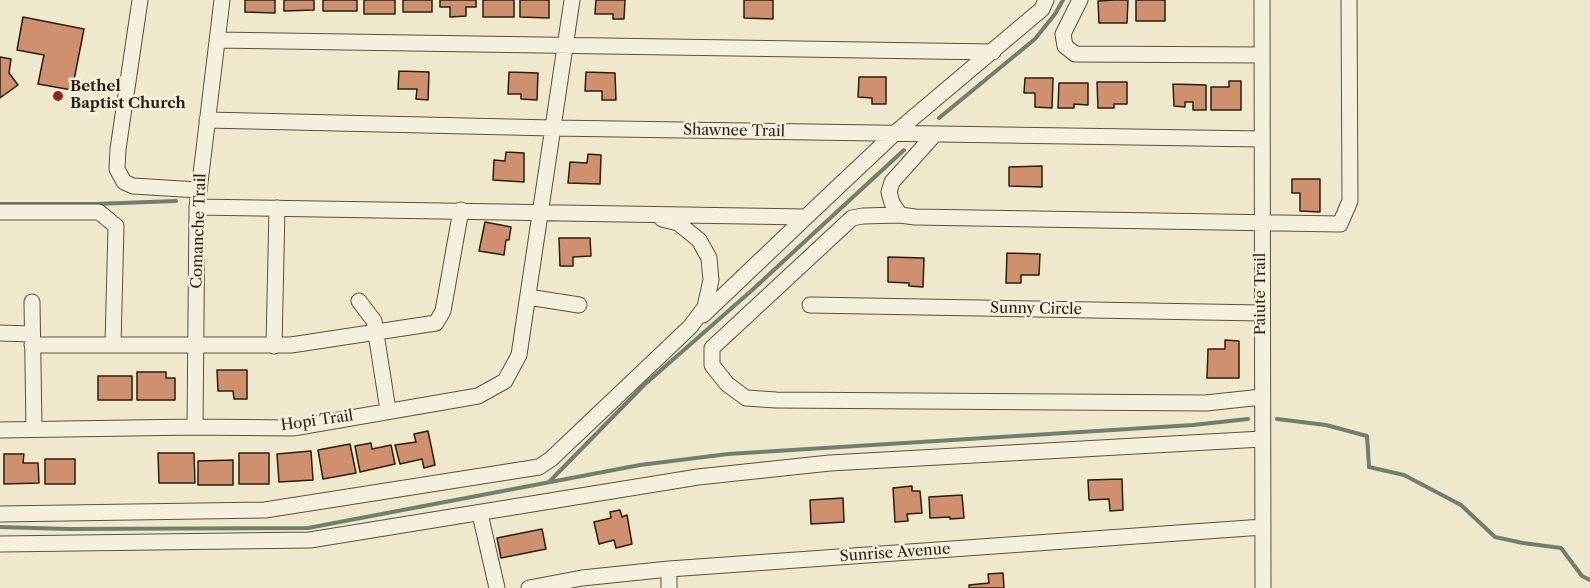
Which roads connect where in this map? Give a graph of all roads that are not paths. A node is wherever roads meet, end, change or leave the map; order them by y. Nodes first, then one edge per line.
1 (140, 0) edge
2 (222, 0) edge
3 (572, 0) edge
4 (1046, 0) edge
5 (1080, 0) edge
6 (1262, 0) edge
7 (1349, 0) edge
8 (217, 40) junction
9 (565, 44) junction
10 (993, 52) junction
11 (1262, 55) junction
12 (207, 120) junction
13 (553, 128) junction
14 (895, 133) junction
15 (935, 134) junction
16 (1261, 139) junction
17 (198, 190) junction
18 (196, 207) junction
19 (277, 208) junction
20 (461, 210) junction
21 (0, 212) edge
22 (541, 212) junction
23 (645, 214) junction
24 (900, 215) junction
25 (806, 217) junction
26 (1261, 224) junction
27 (528, 297) junction
28 (359, 301) dead end
29 (32, 302) dead end
30 (579, 305) dead end
31 (810, 305) dead end
32 (1261, 313) junction
33 (690, 327) junction
34 (376, 332) junction
35 (0, 333) edge
36 (32, 339) junction
37 (113, 345) junction
38 (196, 345) junction
39 (274, 346) junction
40 (1262, 397) junction
41 (388, 410) junction
42 (195, 427) junction
43 (34, 429) junction
44 (0, 430) edge
45 (1262, 439) junction
46 (0, 514) edge
47 (480, 514) junction
48 (1263, 527) junction
49 (0, 544) edge
50 (669, 569) junction
51 (582, 583) edge
52 (497, 588) edge
53 (529, 588) edge
54 (669, 588) edge
55 (1263, 588) edge

1 - 17 street
2 - 8 street, Comanche Trail
3 - 9 street, Hopi Trail
4 - 10 street
5 - 11 street
6 - 11 street, Paiute Trail
7 - 26 street
8 - 9 street
8 - 12 street, Comanche Trail
9 - 10 street
9 - 13 street, Hopi Trail
10 - 14 street
11 - 16 street, Paiute Trail
12 - 13 street, Shawnee Trail
12 - 17 street, Comanche Trail
13 - 14 street, Shawnee Trail
13 - 22 street, Hopi Trail
14 - 15 street, Shawnee Trail
14 - 25 street
15 - 16 street, Shawnee Trail
15 - 24 street
16 - 26 street, Paiute Trail
17 - 18 street, Comanche Trail
18 - 19 street
18 - 38 street, Comanche Trail
19 - 20 street
19 - 39 street
20 - 22 street
20 - 34 street
21 - 37 street
22 - 23 street
22 - 27 street, Hopi Trail
23 - 25 street
23 - 33 street
24 - 26 street
24 - 40 street
25 - 33 street
26 - 32 street, Paiute Trail
27 - 30 street
27 - 41 street, Hopi Trail
28 - 34 street
29 - 36 street
31 - 32 street, Sunny Circle
32 - 40 street, Paiute Trail
33 - 46 street
34 - 39 street
34 - 41 street
35 - 36 street
36 - 37 street
36 - 43 street
37 - 38 street
38 - 39 street
38 - 42 street, Comanche Trail
40 - 45 street, Paiute Trail
41 - 42 street, Hopi Trail
42 - 43 street, Hopi Trail
43 - 44 street, Hopi Trail
45 - 47 street
45 - 48 street, Paiute Trail
47 - 49 street
47 - 52 street
48 - 50 street, Sunrise Avenue
48 - 55 street, Paiute Trail
50 - 51 street, Sunrise Avenue
50 - 54 street
51 - 53 street, Sunrise Avenue

